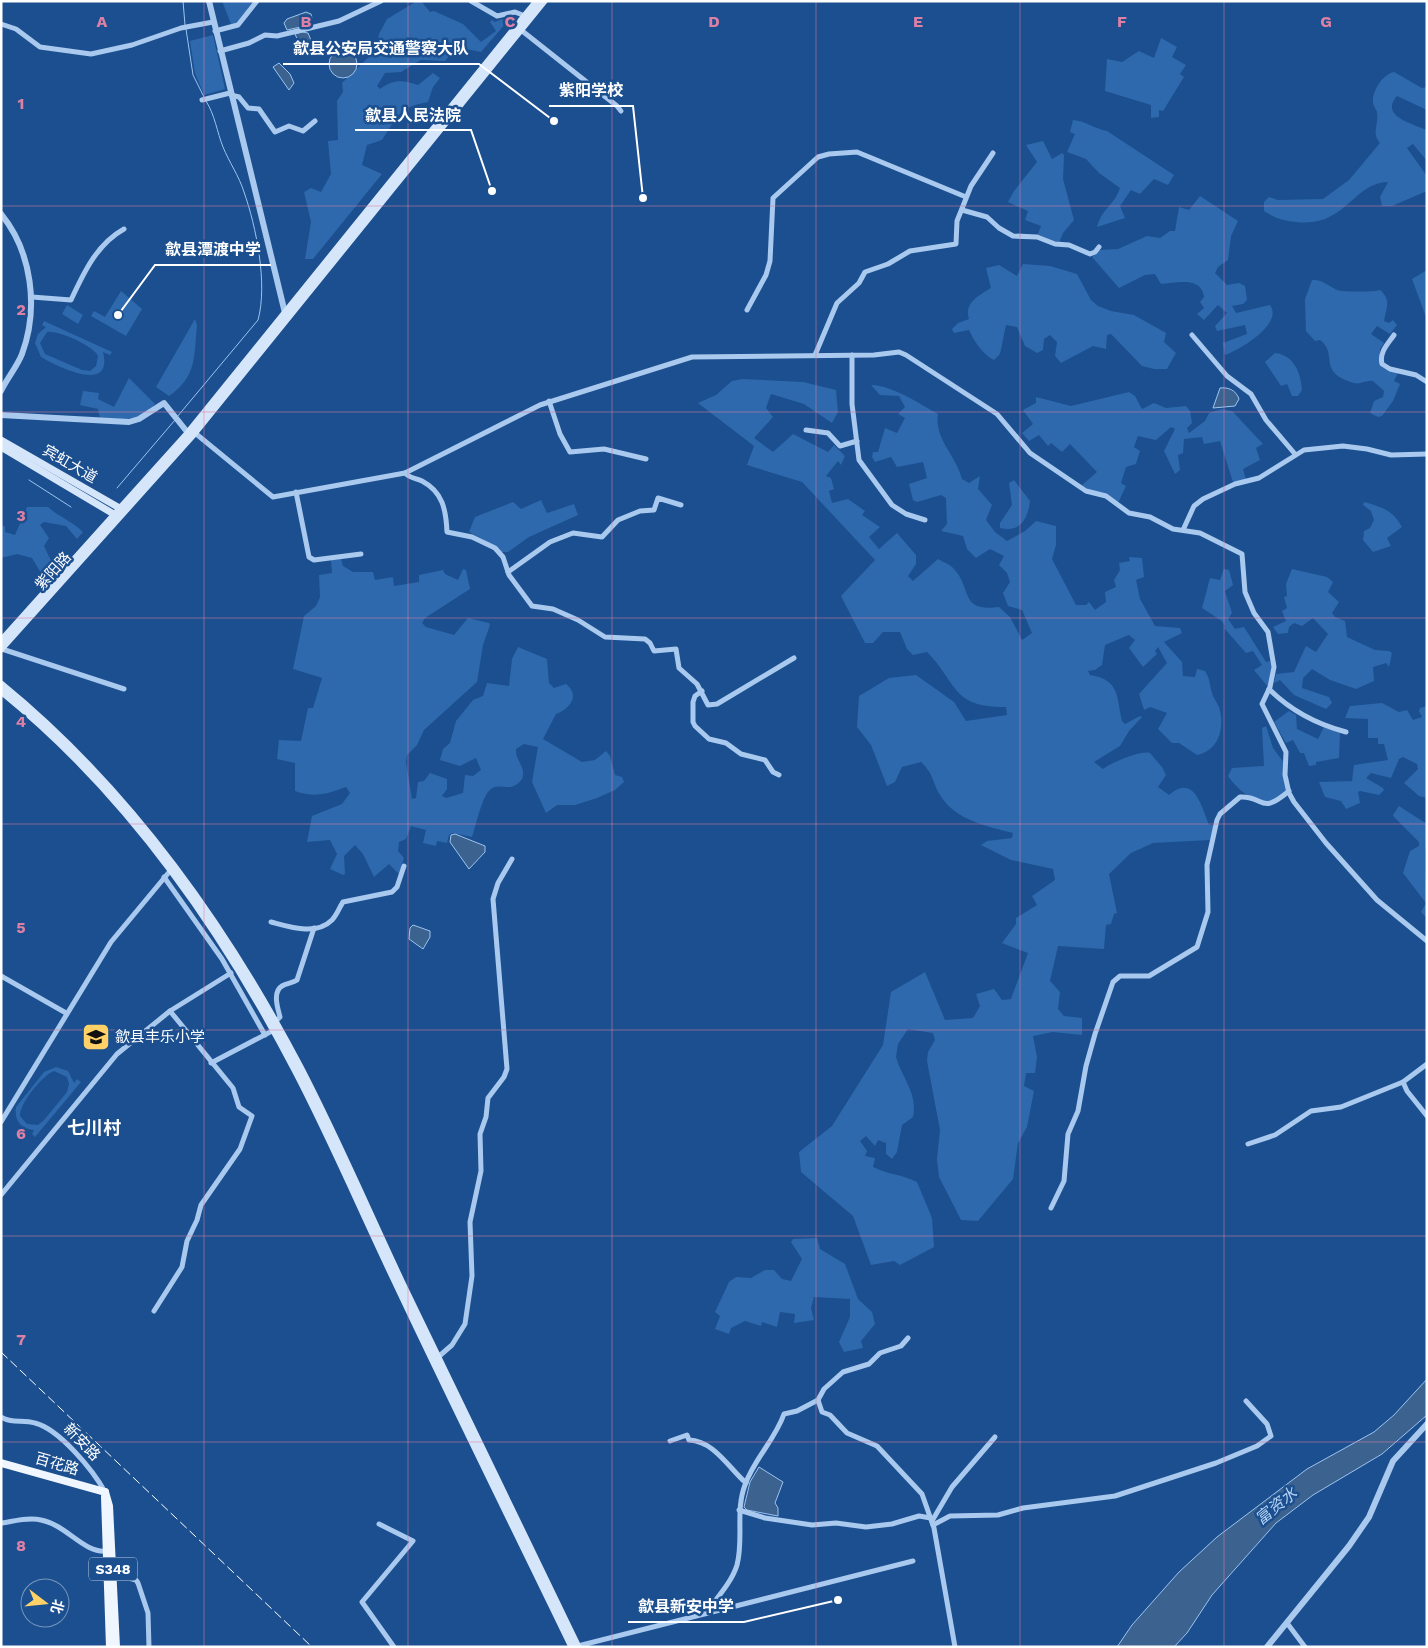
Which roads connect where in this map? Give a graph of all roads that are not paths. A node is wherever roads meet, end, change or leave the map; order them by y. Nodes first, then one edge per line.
1 (208, 1) edge
2 (257, 1) edge
3 (381, 1) edge
4 (471, 1) edge
5 (537, 1) edge
6 (544, 1) edge
7 (525, 16) junction
8 (214, 22) junction
9 (1, 24) edge
10 (521, 30) junction
11 (215, 31) junction
12 (220, 51) junction
13 (231, 94) junction
14 (202, 100) dead end
15 (621, 111) dead end
16 (315, 121) dead end
17 (993, 153) dead end
18 (966, 197) junction
19 (962, 210) junction
20 (1, 214) edge
21 (124, 229) dead end
22 (1100, 247) dead end
23 (32, 297) junction
24 (747, 310) dead end
25 (284, 313) junction
26 (1192, 335) dead end
27 (1394, 335) dead end
28 (815, 355) junction
29 (852, 355) junction
30 (1427, 382) edge
31 (1, 391) edge
32 (549, 401) junction
33 (1, 415) edge
34 (806, 430) dead end
35 (191, 433) junction
36 (1, 440) edge
37 (857, 441) junction
38 (1, 447) edge
39 (1295, 454) junction
40 (1427, 454) edge
41 (646, 459) dead end
42 (405, 473) junction
43 (296, 492) junction
44 (681, 504) dead end
45 (120, 513) junction
46 (925, 520) dead end
47 (1183, 530) junction
48 (361, 554) dead end
49 (508, 572) junction
50 (2, 646) edge
51 (794, 658) dead end
52 (1, 684) edge
53 (1269, 688) junction
54 (124, 689) dead end
55 (1, 691) edge
56 (702, 691) junction
57 (1346, 732) dead end
58 (779, 775) dead end
59 (1288, 791) junction
60 (512, 859) dead end
61 (404, 866) dead end
62 (167, 874) junction
63 (271, 922) dead end
64 (314, 928) junction
65 (1427, 941) edge
66 (230, 973) junction
67 (1, 976) edge
68 (170, 1011) junction
69 (66, 1013) junction
70 (275, 1022) junction
71 (274, 1030) junction
72 (265, 1035) junction
73 (211, 1063) junction
74 (1427, 1064) edge
75 (1403, 1082) junction
76 (1427, 1116) edge
77 (1, 1122) edge
78 (1248, 1144) dead end
79 (1, 1195) edge
80 (1051, 1208) dead end
81 (154, 1312) dead end
82 (908, 1338) dead end
83 (437, 1358) junction
84 (818, 1400) junction
85 (1246, 1401) dead end
86 (1, 1417) edge
87 (1427, 1424) edge
88 (995, 1437) dead end
89 (670, 1441) dead end
90 (1, 1463) edge
91 (746, 1483) junction
92 (105, 1492) junction
93 (739, 1510) junction
94 (932, 1521) junction
95 (2, 1523) edge
96 (379, 1524) dead end
97 (107, 1551) junction
98 (913, 1561) dead end
99 (114, 1574) junction
100 (706, 1613) junction
101 (1287, 1623) junction
102 (576, 1646) edge
103 (110, 1647) edge
104 (116, 1647) edge
105 (150, 1647) edge
106 (394, 1647) edge
107 (955, 1647) edge
108 (1268, 1647) edge
109 (1305, 1647) edge

1 - 8 street
2 - 11 street
3 - 12 street
4 - 7 street
5 - 7 main road
6 - 10 main road
7 - 25 main road
8 - 9 street
8 - 11 street
10 - 15 street
10 - 35 main road
11 - 12 street
12 - 13 street
13 - 14 street
13 - 16 street
13 - 25 street
17 - 18 street
18 - 19 street
18 - 24 street
19 - 22 street
19 - 28 street
20 - 23 street
21 - 23 street
23 - 31 street
25 - 35 main road
26 - 39 street
27 - 30 street
28 - 29 street
28 - 32 street
29 - 37 street
29 - 47 street
32 - 41 street
32 - 42 street
33 - 35 street
34 - 37 street
35 - 43 street
35 - 45 main road, 紫阳路
36 - 45 main road, 宾虹大道
37 - 46 street
38 - 45 main road, 宾虹大道
39 - 40 street
39 - 47 street
42 - 43 street
42 - 49 street
43 - 48 street
44 - 49 street
45 - 50 main road, 紫阳路
47 - 53 street
49 - 56 street
50 - 54 street
51 - 56 street
52 - 70 main road
53 - 57 street
53 - 59 street
55 - 62 main road
56 - 58 street
59 - 65 street
59 - 80 street
60 - 83 street
61 - 64 street
62 - 66 street
62 - 69 street
62 - 71 main road
63 - 64 street
64 - 70 street
66 - 68 street
66 - 72 street
67 - 69 street
68 - 73 street
68 - 79 street
69 - 77 street
70 - 83 main road
71 - 72 street
71 - 102 main road
72 - 73 street
73 - 81 street
74 - 75 street
75 - 76 street
75 - 78 street
82 - 84 street
83 - 102 main road
84 - 91 street
84 - 94 street
85 - 94 street
86 - 92 street, 新安路
87 - 101 street
88 - 94 street
89 - 91 street
90 - 92 main road, 百花路
91 - 93 street
92 - 97 main road, S348
92 - 99 main road, 新安路 / S348
93 - 94 street
93 - 100 street
94 - 107 street
95 - 97 street
96 - 106 street
97 - 103 main road, S348
98 - 100 street
99 - 104 main road, 新安路 / S348
99 - 105 street
100 - 102 street
101 - 108 street
101 - 109 street

